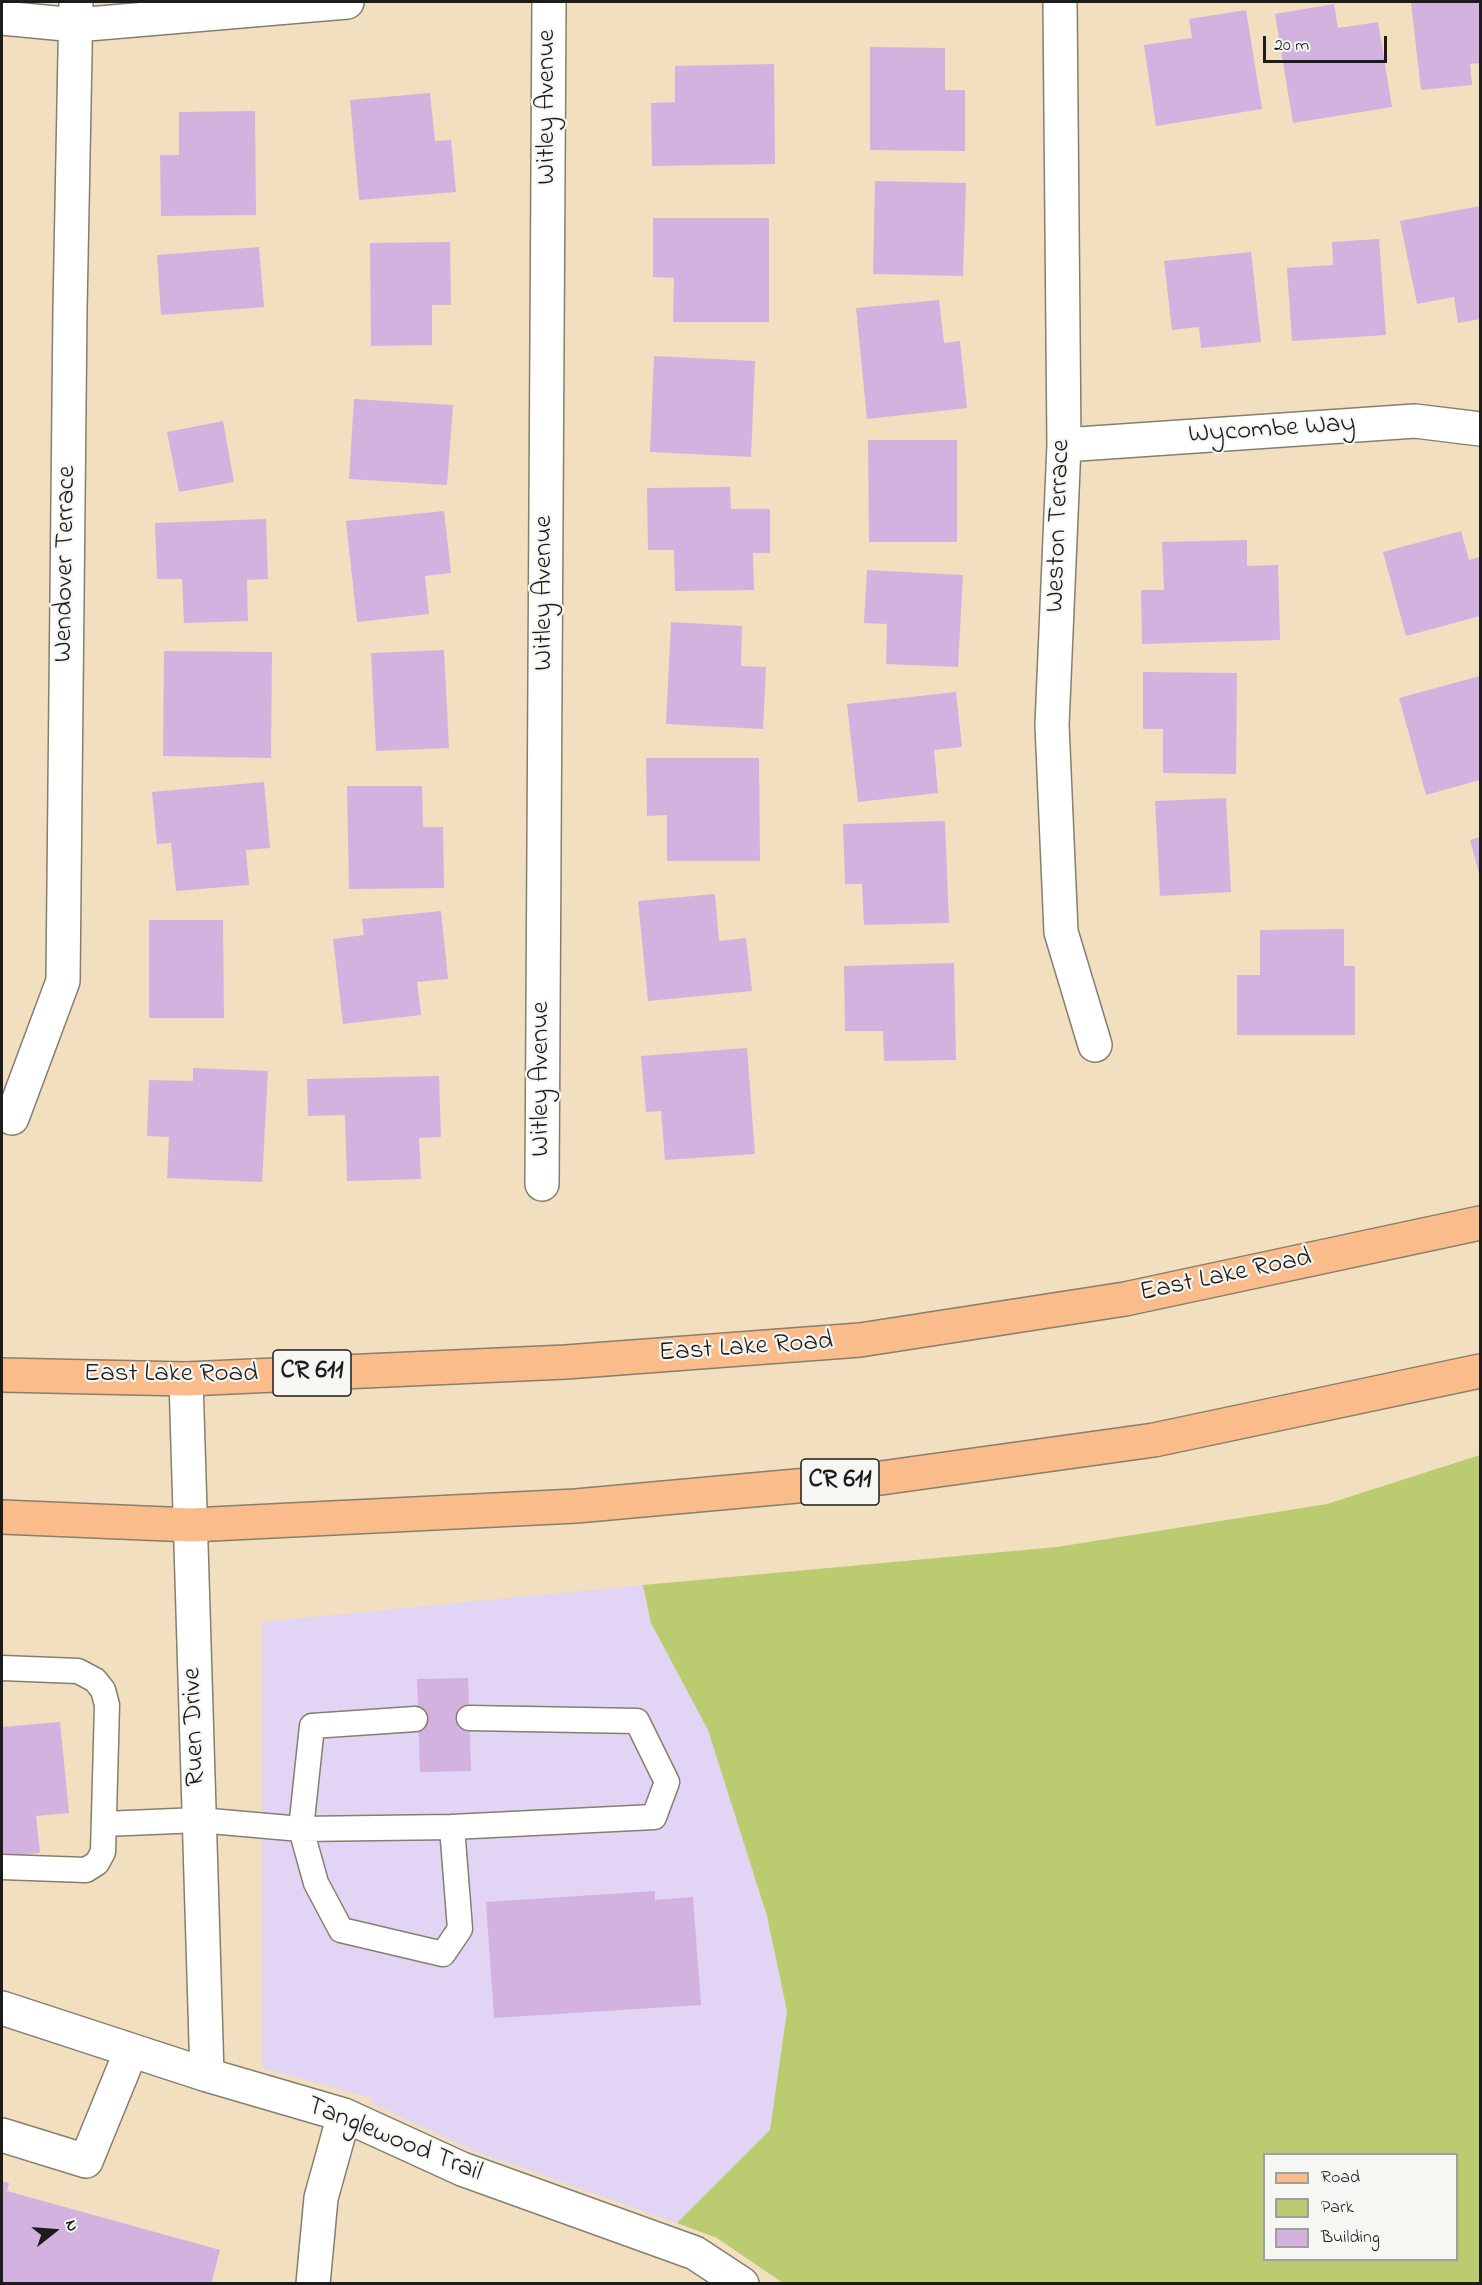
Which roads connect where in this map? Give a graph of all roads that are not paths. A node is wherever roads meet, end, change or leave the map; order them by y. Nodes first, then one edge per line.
1 (347, 2) edge
2 (549, 2) edge
3 (1060, 2) edge
4 (76, 13) edge
5 (2, 18) edge
6 (1480, 429) edge
7 (1064, 445) junction
8 (1095, 1045) dead end
9 (12, 1118) dead end
10 (542, 1184) dead end
11 (1480, 1223) edge
12 (1480, 1371) edge
13 (2, 1375) edge
14 (186, 1379) junction
15 (2, 1517) edge
16 (191, 1525) junction
17 (2, 1668) edge
18 (469, 1718) dead end
19 (415, 1719) dead end
20 (199, 1820) junction
21 (104, 1824) junction
22 (452, 1827) junction
23 (301, 1829) junction
24 (2, 1867) edge
25 (2, 2008) edge
26 (131, 2051) junction
27 (207, 2075) junction
28 (344, 2115) junction
29 (2, 2135) edge
30 (313, 2283) edge
31 (742, 2283) edge

1 - 4 street
2 - 10 street, Witley Avenue
3 - 7 street, Weston Terrace
4 - 5 street
4 - 9 street, Wendover Terrace
6 - 7 street, Wycombe Way
7 - 8 street, Weston Terrace
11 - 14 main road, East Lake Road / CR 611
12 - 16 main road, CR 611
13 - 14 main road, East Lake Road / CR 611
14 - 16 street, Ruen Drive
15 - 16 main road, CR 611
16 - 20 street, Ruen Drive
17 - 21 lane
18 - 22 lane
19 - 23 lane
20 - 21 lane
20 - 23 lane
20 - 27 street, Ruen Drive
21 - 24 lane
22 - 23 lane
22 - 23 lane
25 - 26 street, Tanglewood Trail
26 - 27 street, Tanglewood Trail
26 - 29 street
27 - 28 street, Tanglewood Trail
28 - 30 street
28 - 31 street, Tanglewood Trail

